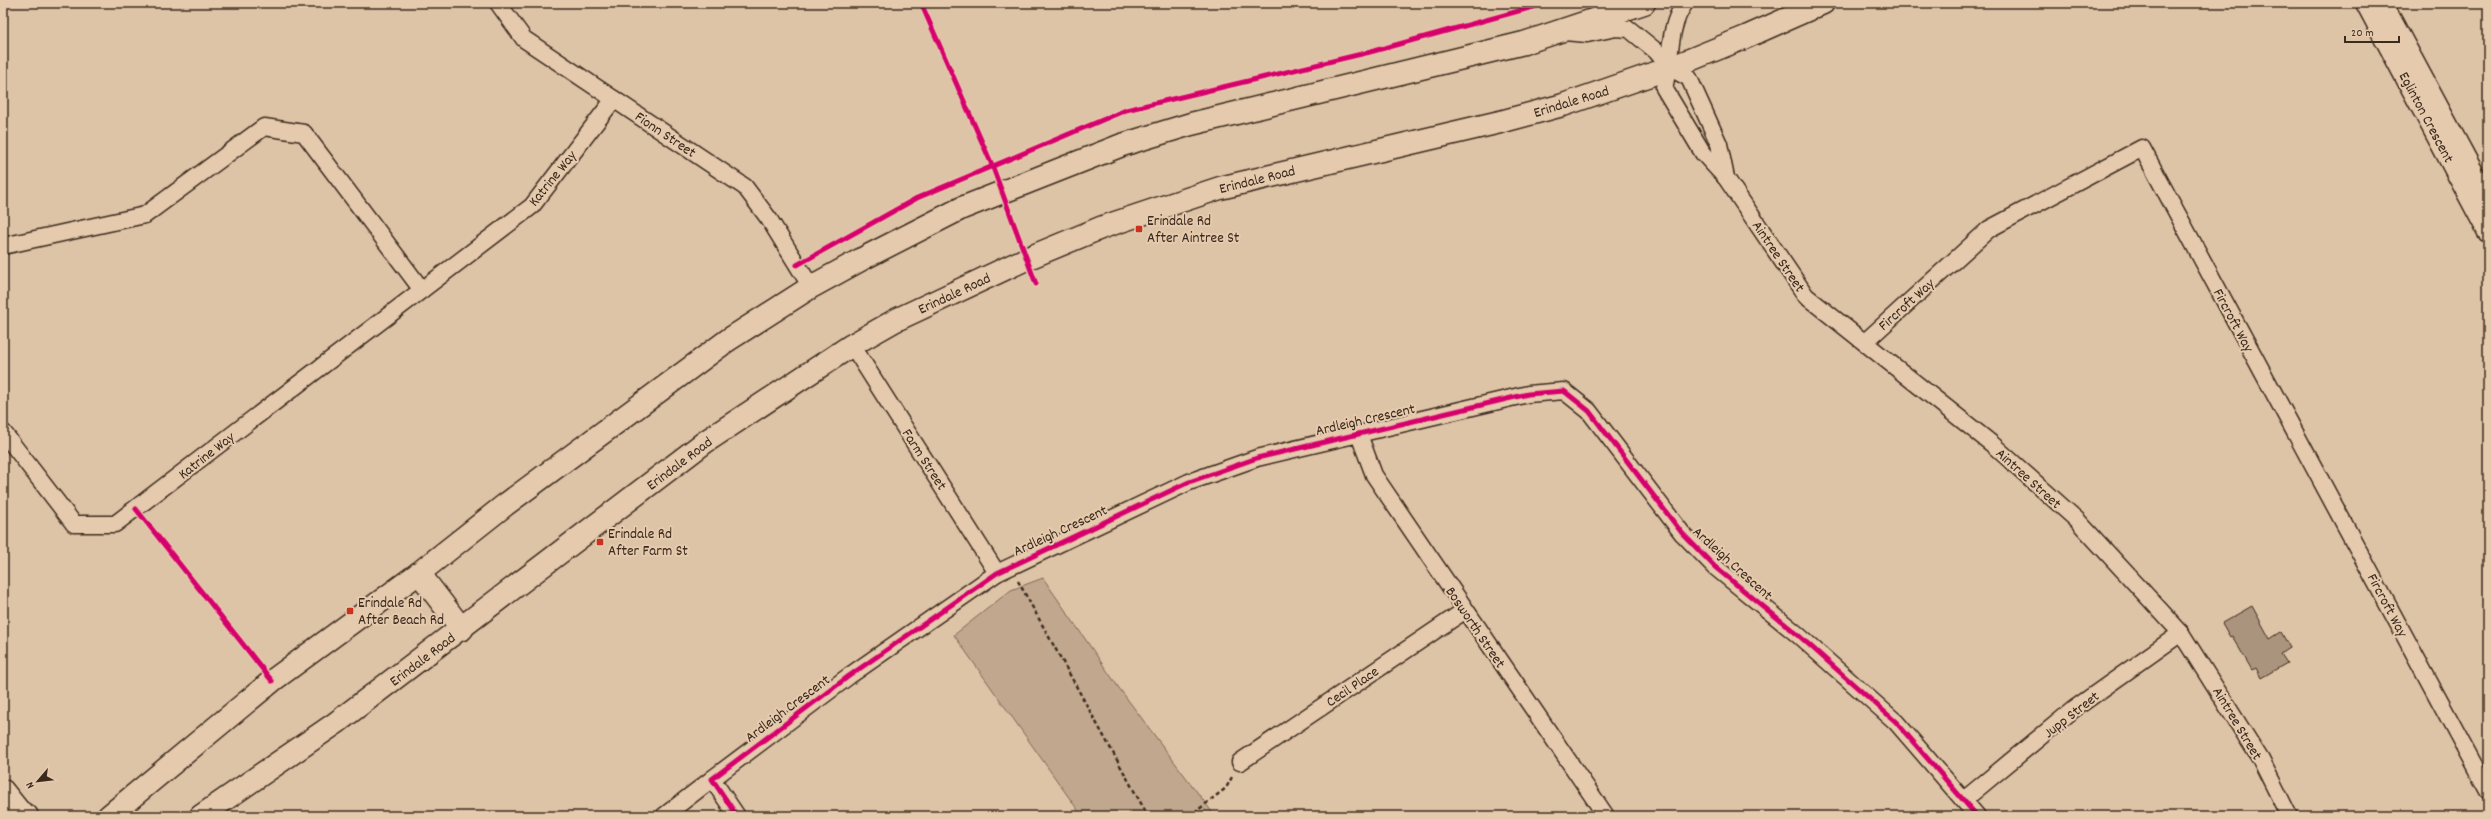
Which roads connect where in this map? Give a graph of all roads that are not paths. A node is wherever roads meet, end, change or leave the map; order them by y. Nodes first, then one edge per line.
1 (498, 3) edge
2 (1644, 3) edge
3 (1685, 3) edge
4 (1823, 3) edge
5 (2366, 3) edge
6 (2382, 3) edge
7 (1559, 31) junction
8 (1670, 68) junction
9 (614, 98) junction
10 (1726, 178) junction
11 (2488, 200) edge
12 (2488, 232) edge
13 (3, 246) edge
14 (811, 288) junction
15 (422, 290) junction
16 (1865, 342) junction
17 (852, 345) junction
18 (3, 432) edge
19 (1358, 432) junction
20 (1004, 570) junction
21 (419, 573) junction
22 (1464, 610) junction
23 (462, 629) junction
24 (2181, 633) junction
25 (1240, 762) road end
26 (712, 779) junction
27 (252, 780) junction
28 (3, 791) edge
29 (2488, 791) edge
30 (1964, 799) junction
31 (27, 816) edge
32 (109, 816) edge
33 (202, 816) edge
34 (219, 816) edge
35 (664, 816) edge
36 (737, 816) edge
37 (1606, 816) edge
38 (1977, 816) edge
39 (2289, 816) edge

1 - 9 street, Fionn Street
2 - 7 main road
3 - 8 street, Aintree Street
4 - 8 main road, Erindale Road
5 - 12 street, Eglinton Crescent
6 - 11 street, Eglinton Crescent
7 - 8 street, Aintree Street
7 - 14 main road
8 - 10 street, Aintree Street
8 - 10 street, Aintree Street
8 - 17 main road, Erindale Road
9 - 14 street, Fionn Street
9 - 15 street, Katrine Way
10 - 16 street, Aintree Street
13 - 15 street
14 - 21 main road
15 - 18 street, Katrine Way
16 - 24 street, Aintree Street
16 - 29 street, Fircroft Way
17 - 20 street, Farm Street
17 - 23 main road, Erindale Road
19 - 20 street, Ardleigh Crescent
19 - 22 street, Bosworth Street
19 - 30 street, Ardleigh Crescent
20 - 26 street, Ardleigh Crescent
21 - 23 main road
21 - 32 main road
22 - 25 street, Cecil Place
22 - 37 street, Bosworth Street
23 - 27 main road, Erindale Road
24 - 30 street, Jupp Street
24 - 39 street, Aintree Street
26 - 35 street, Ardleigh Crescent
26 - 36 street
27 - 33 main road, Erindale Road
27 - 34 main road
28 - 31 main road
30 - 38 street, Ardleigh Crescent

